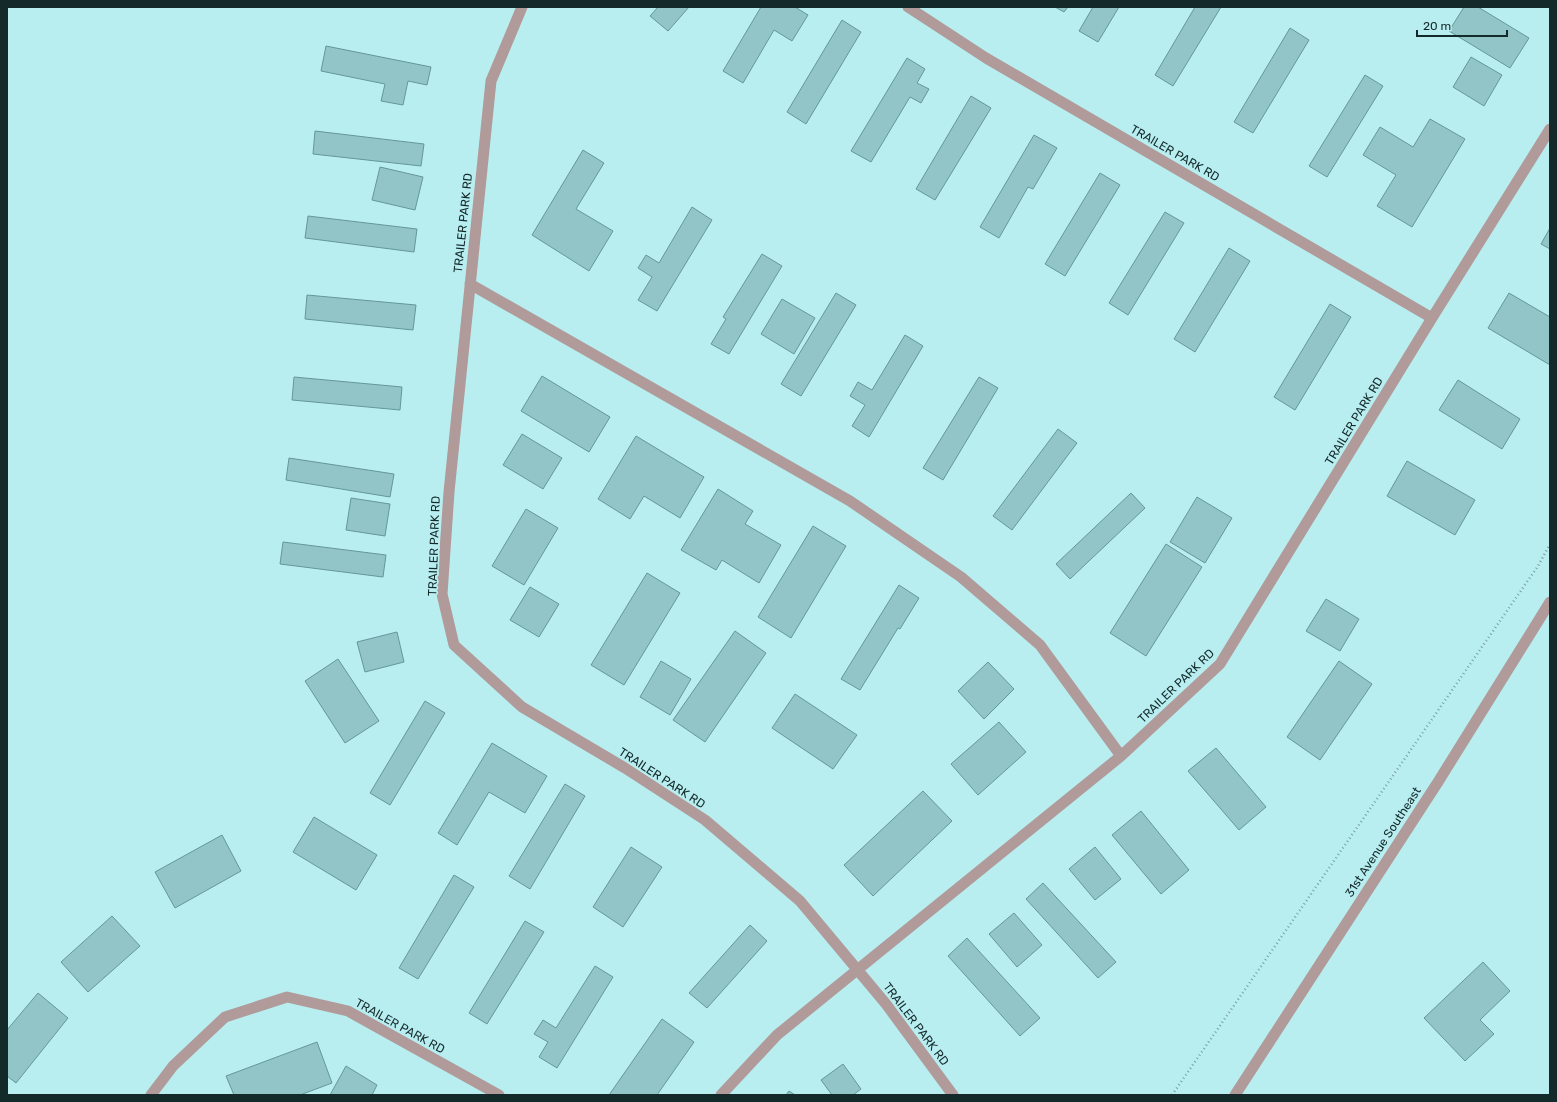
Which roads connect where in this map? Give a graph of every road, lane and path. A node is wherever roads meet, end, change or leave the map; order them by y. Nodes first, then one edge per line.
1 (522, 7) edge
2 (908, 7) edge
3 (1550, 129) edge
4 (470, 284) junction
5 (1432, 318) junction
6 (1550, 544) edge
7 (1550, 602) edge
8 (1121, 756) junction
9 (857, 969) junction
10 (151, 1095) edge
11 (499, 1095) edge
12 (721, 1095) edge
13 (953, 1095) edge
14 (1172, 1095) edge
15 (1235, 1095) edge

1 - 4 street, TRAILER PARK RD
2 - 5 street, TRAILER PARK RD
3 - 5 street, TRAILER PARK RD
4 - 8 street
4 - 9 street, TRAILER PARK RD
5 - 8 street, TRAILER PARK RD
6 - 14 path
7 - 15 street, 31st Avenue Southeast
8 - 9 street, TRAILER PARK RD
9 - 12 street, TRAILER PARK RD
9 - 13 street, TRAILER PARK RD
10 - 11 street, TRAILER PARK RD

